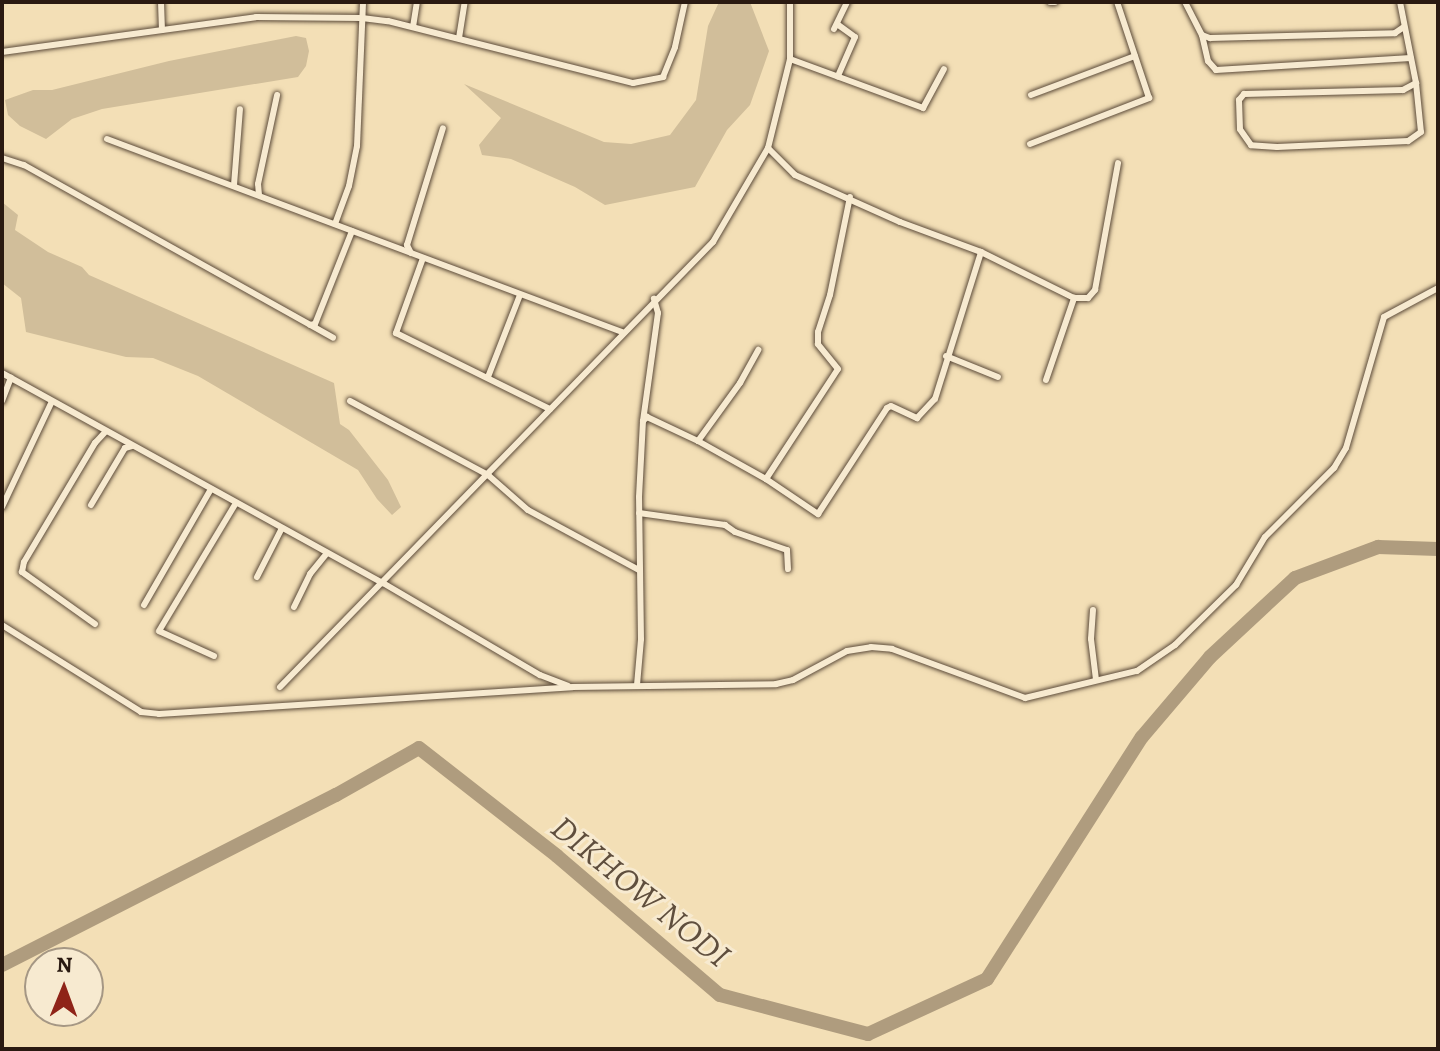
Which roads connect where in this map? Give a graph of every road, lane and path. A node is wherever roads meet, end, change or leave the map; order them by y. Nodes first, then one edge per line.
1 (161, 2) edge
2 (363, 2) edge
3 (417, 2) edge
4 (465, 2) edge
5 (685, 2) edge
6 (790, 2) edge
7 (847, 2) edge
8 (1117, 2) edge
9 (1185, 2) edge
10 (1400, 2) edge
11 (362, 18) junction
12 (413, 27) junction
13 (1404, 27) junction
14 (162, 30) junction
15 (1202, 35) junction
16 (459, 38) junction
17 (2, 52) edge
18 (1135, 56) junction
19 (1411, 58) junction
20 (790, 59) junction
21 (944, 69) dead end
22 (838, 76) junction
23 (1416, 83) junction
24 (277, 95) dead end
25 (1031, 95) dead end
26 (240, 109) dead end
27 (443, 128) dead end
28 (107, 139) dead end
29 (1030, 144) dead end
30 (768, 148) junction
31 (2, 158) edge
32 (1118, 163) dead end
33 (234, 185) junction
34 (259, 195) junction
35 (850, 197) junction
36 (335, 224) junction
37 (352, 231) junction
38 (981, 252) junction
39 (411, 253) junction
40 (423, 258) junction
41 (1438, 288) edge
42 (520, 295) junction
43 (1074, 298) junction
44 (654, 299) junction
45 (310, 325) junction
46 (622, 332) junction
47 (333, 338) dead end
48 (758, 350) dead end
49 (946, 356) junction
50 (2, 373) edge
51 (488, 377) junction
52 (998, 377) dead end
53 (11, 378) junction
54 (1046, 380) dead end
55 (2, 401) edge
56 (52, 401) junction
57 (350, 401) dead end
58 (550, 409) junction
59 (643, 421) junction
60 (106, 431) junction
61 (698, 441) junction
62 (132, 446) junction
63 (488, 475) junction
64 (766, 479) junction
65 (211, 489) junction
66 (236, 503) junction
67 (91, 505) dead end
68 (2, 507) edge
69 (639, 513) junction
70 (282, 528) junction
71 (327, 553) junction
72 (788, 569) dead end
73 (639, 570) junction
74 (257, 577) dead end
75 (383, 583) junction
76 (144, 605) dead end
77 (294, 607) dead end
78 (1093, 610) dead end
79 (95, 624) dead end
80 (2, 625) edge
81 (214, 656) dead end
82 (1096, 680) junction
83 (637, 685) junction
84 (280, 687) dead end
85 (572, 687) junction

1 - 14 street
2 - 11 street
3 - 12 street
4 - 16 street
5 - 16 street
6 - 20 street
7 - 22 street
8 - 18 street
9 - 15 street
10 - 13 street
11 - 12 street
11 - 14 street
11 - 36 street
12 - 16 street
13 - 15 street
13 - 19 street
14 - 17 street
15 - 19 street
18 - 25 street
18 - 29 street
19 - 23 street
20 - 22 street
20 - 30 street
21 - 22 street
23 - 23 street
24 - 34 street
26 - 33 street
27 - 39 street
28 - 33 street
30 - 35 street
30 - 44 street
31 - 45 street
32 - 43 street
33 - 34 street
34 - 36 street
35 - 38 street
35 - 64 street
36 - 37 street
37 - 39 street
37 - 45 street
38 - 43 street
38 - 49 street
39 - 40 street
40 - 42 street
40 - 51 street
41 - 82 street
42 - 46 street
42 - 51 street
43 - 54 street
44 - 46 street
44 - 59 street
45 - 47 street
46 - 58 street
48 - 61 street
49 - 52 street
49 - 64 street
50 - 53 street
51 - 58 street
53 - 55 street
53 - 56 street
56 - 60 street
56 - 68 street
57 - 63 street
58 - 63 street
59 - 61 street
59 - 69 street
60 - 62 street
60 - 79 street
61 - 64 street
62 - 65 street
62 - 67 street
63 - 73 street
63 - 75 street
65 - 66 street
65 - 76 street
66 - 70 street
66 - 81 street
69 - 72 street
69 - 73 street
70 - 71 street
70 - 74 street
71 - 75 street
71 - 77 street
73 - 83 street
75 - 84 street
75 - 85 street
78 - 82 street
80 - 85 street
82 - 83 street
83 - 85 street

